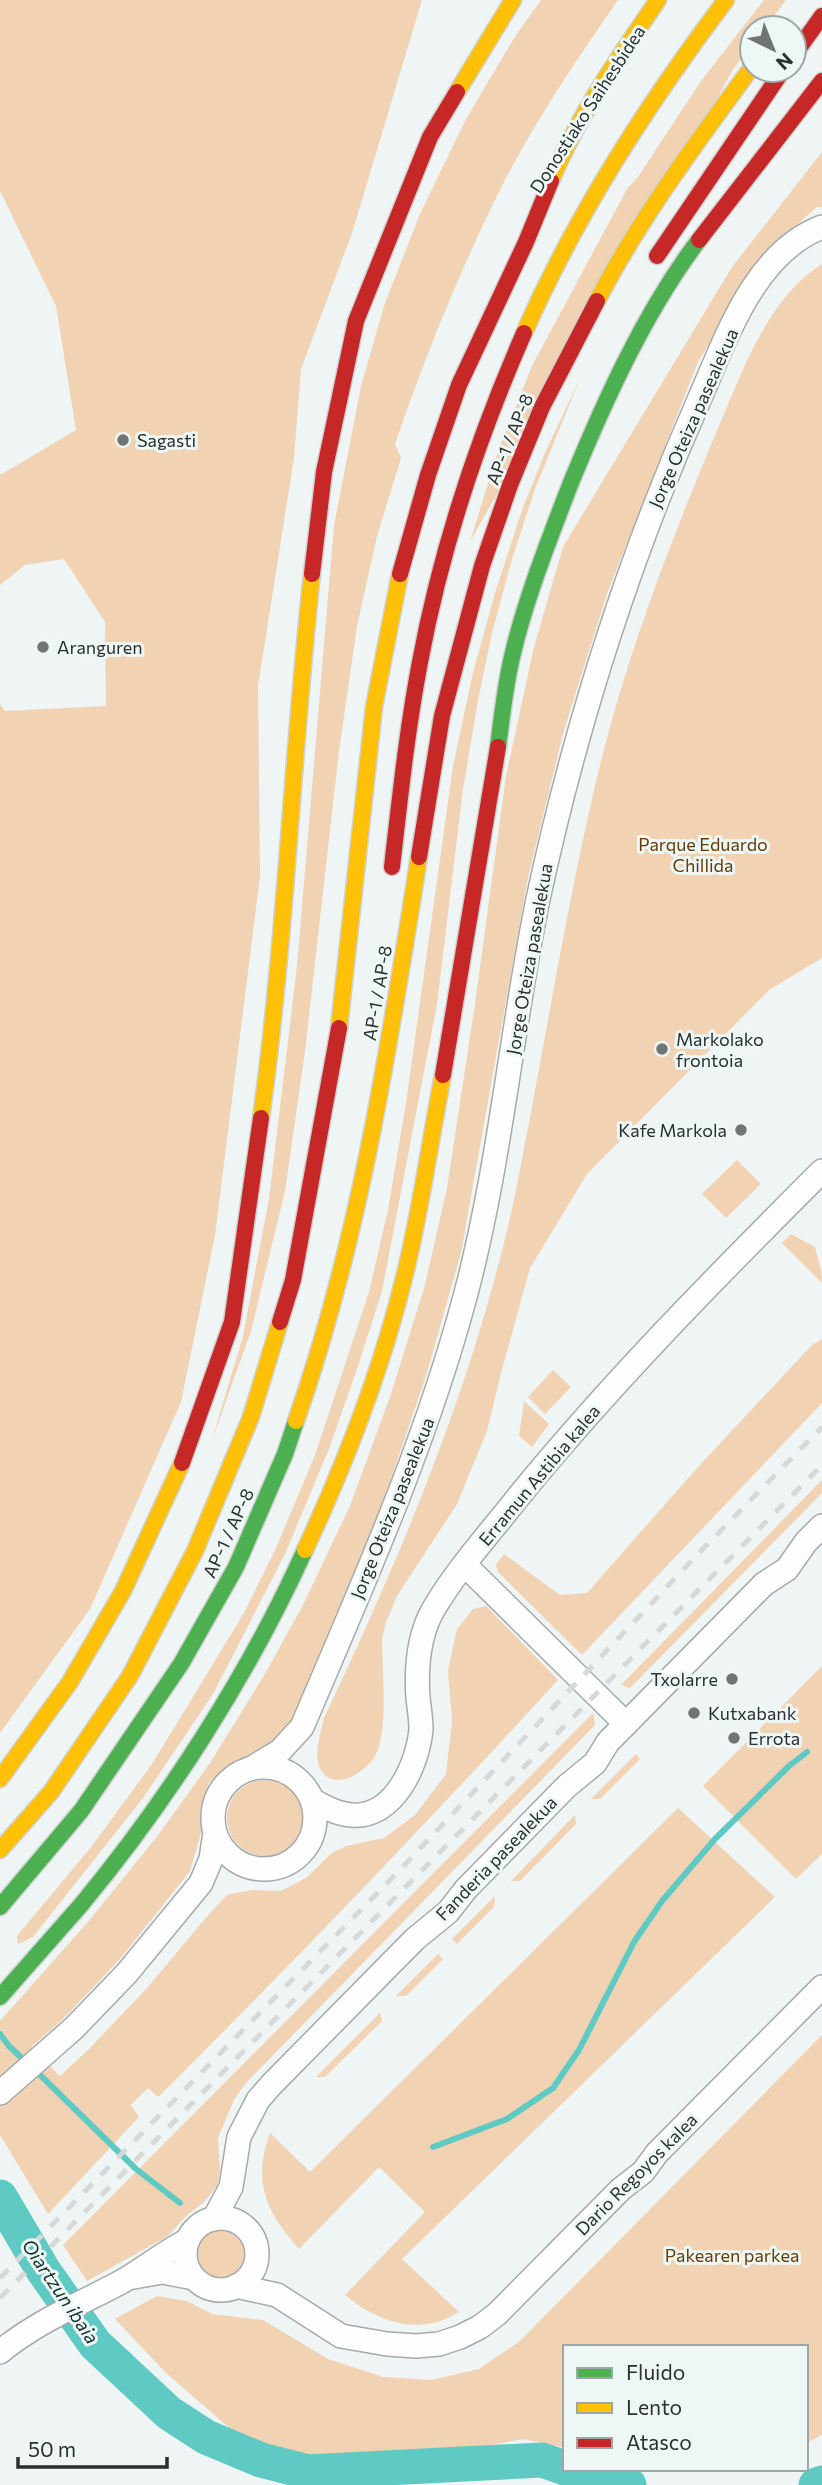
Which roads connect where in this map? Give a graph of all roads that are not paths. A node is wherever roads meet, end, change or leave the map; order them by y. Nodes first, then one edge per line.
1 (513, 0) edge
2 (658, 0) edge
3 (726, 0) edge
4 (822, 16) edge
5 (808, 36) edge
6 (822, 81) edge
7 (740, 84) edge
8 (773, 84) edge
9 (610, 102) dead end
10 (822, 227) edge
11 (526, 242) junction
12 (650, 269) dead end
13 (515, 587) dead end
14 (485, 722) dead end
15 (470, 817) dead end
16 (391, 880) dead end
17 (382, 985) dead end
18 (440, 1093) junction
19 (374, 1114) junction
20 (822, 1171) edge
21 (822, 1526) edge
22 (465, 1565) junction
23 (626, 1724) junction
24 (302, 1727) junction
25 (252, 1768) junction
26 (0, 1779) edge
27 (310, 1796) junction
28 (351, 1815) junction
29 (215, 1833) junction
30 (306, 1846) junction
31 (0, 1850) edge
32 (247, 1866) junction
33 (201, 1883) junction
34 (0, 1907) edge
35 (822, 1987) edge
36 (0, 1997) edge
37 (0, 2093) edge
38 (214, 2219) junction
39 (188, 2239) junction
40 (127, 2278) junction
41 (194, 2278) junction
42 (236, 2286) junction
43 (0, 2353) edge

1 - 26 highway
2 - 11 highway, AP-1 / AP-8
3 - 16 highway
4 - 5 highway
6 - 18 highway
7 - 19 highway, AP-1 / AP-8
8 - 12 highway
9 - 11 highway, Donostiako Saihesbidea
10 - 24 street, Jorge Oteiza pasealekua
11 - 31 highway, AP-1 / AP-8
13 - 14 highway
15 - 18 highway
17 - 19 highway
18 - 36 highway
19 - 34 highway, AP-1 / AP-8
20 - 22 street, Erramun Astibia kalea
21 - 23 street, Fanderia pasealekua
22 - 23 street
22 - 28 street, Erramun Astibia kalea
23 - 38 street, Fanderia pasealekua
24 - 25 street, Jorge Oteiza pasealekua
24 - 27 street, Jorge Oteiza pasealekua
25 - 27 street
25 - 29 street
27 - 28 street
27 - 30 street
28 - 30 street, Erramun Astibia kalea
29 - 32 street
29 - 33 street
30 - 32 street
32 - 33 street
33 - 37 street
35 - 42 street, Dario Regoyos kalea
38 - 39 street
38 - 42 street
39 - 40 street
39 - 41 street
40 - 41 street
40 - 43 street
41 - 42 street

